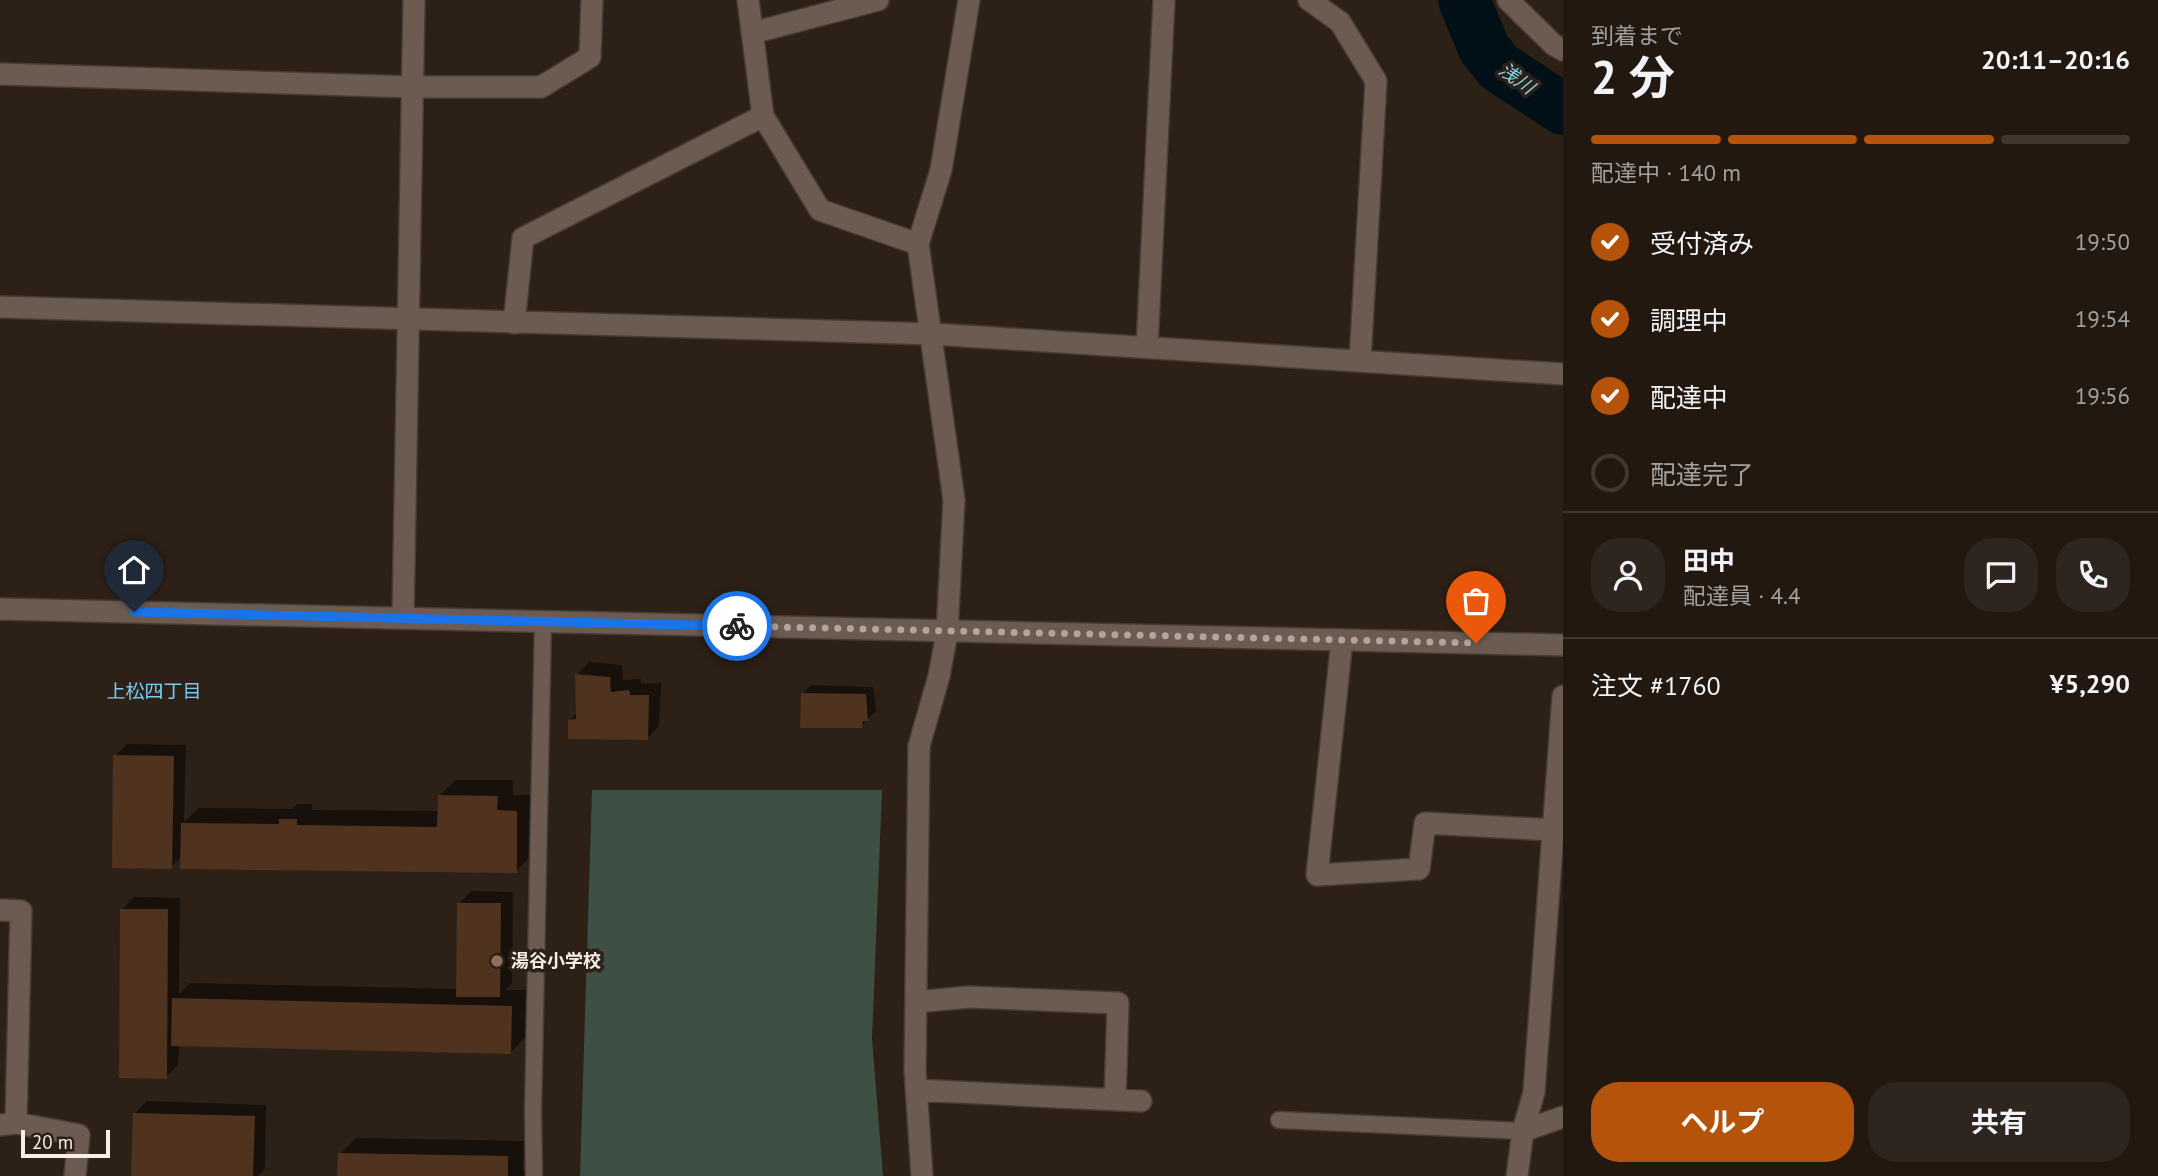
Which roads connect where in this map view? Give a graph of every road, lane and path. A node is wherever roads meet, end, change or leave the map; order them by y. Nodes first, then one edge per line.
1 (414, 0) edge
2 (592, 0) edge
3 (748, 0) edge
4 (878, 0) edge
5 (969, 0) edge
6 (1164, 0) edge
7 (1309, 0) edge
8 (1508, 0) edge
9 (752, 33) junction
10 (1563, 50) edge
11 (0, 74) edge
12 (413, 88) junction
13 (764, 117) junction
14 (918, 244) junction
15 (0, 307) edge
16 (410, 320) junction
17 (514, 323) junction
18 (933, 334) junction
19 (1147, 348) junction
20 (1360, 361) junction
21 (1563, 374) edge
22 (0, 609) edge
23 (403, 618) junction
24 (543, 621) junction
25 (947, 633) junction
26 (1342, 640) junction
27 (1563, 645) edge
28 (1563, 696) edge
29 (1554, 830) junction
30 (0, 910) edge
31 (1554, 959) edge
32 (916, 1002) junction
33 (916, 1090) junction
34 (1115, 1100) junction
35 (1141, 1101) dead end
36 (1563, 1117) edge
37 (1279, 1120) dead end
38 (8, 1124) edge
39 (1523, 1131) junction
40 (75, 1176) edge
41 (534, 1176) edge
42 (922, 1176) edge
43 (1517, 1176) edge

1 - 12 street
2 - 12 street
3 - 9 street
4 - 9 street
5 - 14 street
6 - 19 street
7 - 20 street
8 - 10 street
9 - 13 street
11 - 12 street
12 - 16 street
13 - 14 street
13 - 17 street
14 - 18 street
15 - 16 street
16 - 17 street
16 - 23 street
17 - 18 street
18 - 19 street
18 - 25 street
19 - 20 street
20 - 21 street
22 - 23 street
23 - 24 street
24 - 25 street
24 - 41 lane
25 - 26 street
25 - 32 street
26 - 27 street
26 - 29 street
28 - 29 street
29 - 31 street
30 - 38 street
31 - 39 street
32 - 33 street
32 - 34 street
33 - 34 street
33 - 42 street
34 - 35 street
36 - 39 street
37 - 39 lane
38 - 40 street
39 - 43 street

